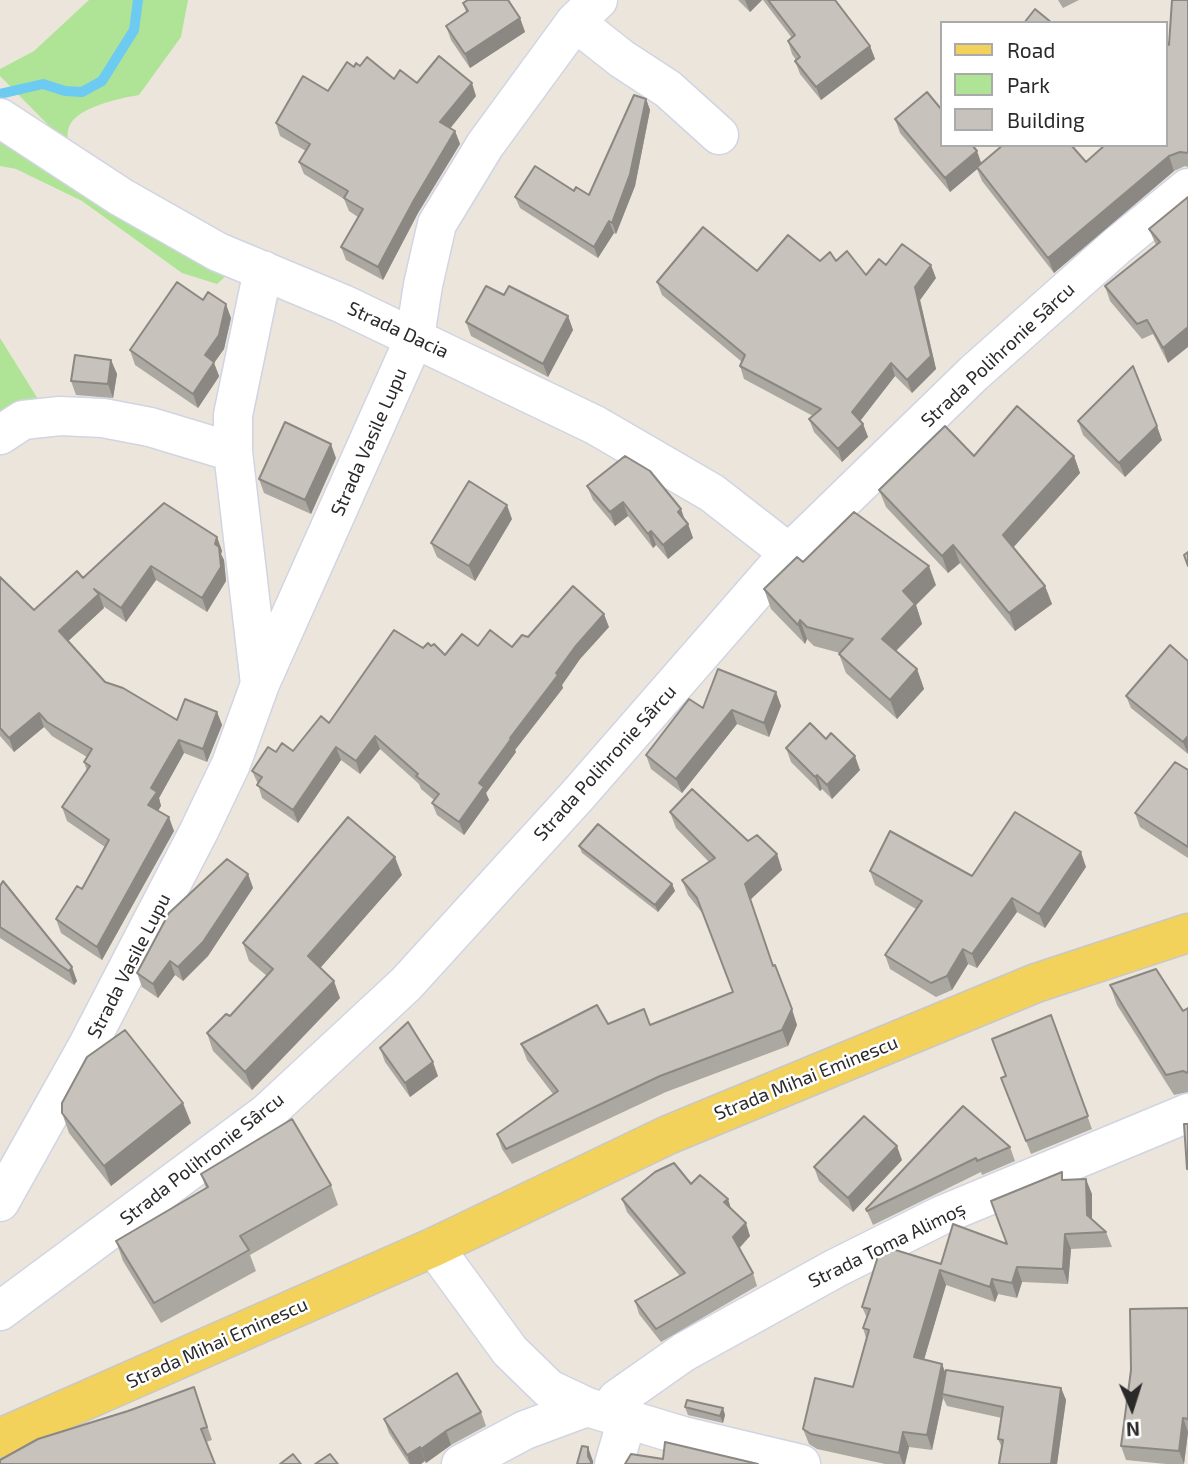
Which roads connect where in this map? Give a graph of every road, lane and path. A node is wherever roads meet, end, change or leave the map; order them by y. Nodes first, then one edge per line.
1 (587, 11) edge
2 (0, 118) edge
3 (719, 135) dead end
4 (1188, 188) edge
5 (263, 270) junction
6 (415, 337) junction
7 (0, 435) edge
8 (233, 452) junction
9 (789, 553) junction
10 (261, 684) junction
11 (1188, 933) edge
12 (1188, 1113) edge
13 (0, 1202) edge
14 (434, 1247) junction
15 (0, 1311) edge
16 (607, 1413) junction
17 (0, 1438) edge
18 (461, 1464) edge
19 (614, 1464) edge
20 (801, 1464) edge

1 - 3 street, Strada Vasile Lupu
1 - 6 street, Strada Vasile Lupu
2 - 5 street, Strada Dacia
4 - 9 street, Strada Polihronie Sârcu
5 - 6 street, Strada Dacia
5 - 8 street, Strada Vasile Lupu
6 - 9 street, Strada Dacia
6 - 10 street, Strada Vasile Lupu
7 - 8 street
8 - 10 street, Strada Vasile Lupu
9 - 15 street, Strada Polihronie Sârcu
10 - 13 street, Strada Vasile Lupu
11 - 14 main road, Strada Mihai Eminescu
12 - 16 street, Strada Toma Alimoș
14 - 16 street
14 - 17 main road, Strada Mihai Eminescu
16 - 18 street, Strada Toma Alimoș
16 - 19 street
16 - 20 street

